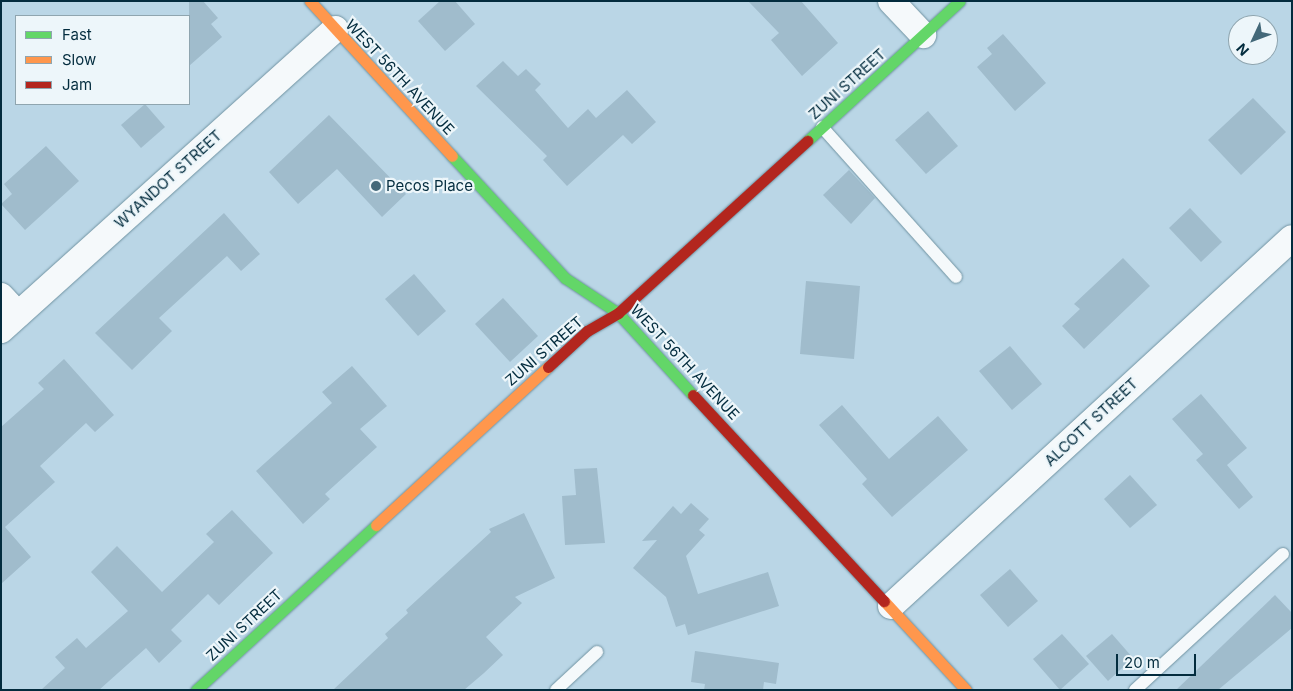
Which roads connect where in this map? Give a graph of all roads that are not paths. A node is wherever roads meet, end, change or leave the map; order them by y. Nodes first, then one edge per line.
1 (310, 1) edge
2 (891, 1) edge
3 (960, 1) edge
4 (335, 29) junction
5 (923, 35) junction
6 (822, 127) junction
7 (1292, 238) edge
8 (956, 278) dead end
9 (7, 313) edge
10 (618, 313) junction
11 (1282, 554) dead end
12 (891, 606) junction
13 (597, 652) dead end
14 (196, 690) edge
15 (556, 690) edge
16 (966, 690) edge
17 (1135, 690) edge

1 - 4 street, WEST 56TH AVENUE
2 - 5 street
3 - 5 street, ZUNI STREET
4 - 9 street, WYANDOT STREET
4 - 10 street, WEST 56TH AVENUE
5 - 6 street, ZUNI STREET
6 - 8 lane
6 - 10 street, ZUNI STREET
7 - 12 street, ALCOTT STREET
10 - 12 street, WEST 56TH AVENUE
10 - 14 street, ZUNI STREET
11 - 17 lane
12 - 16 street, WEST 56TH AVENUE
13 - 15 lane

